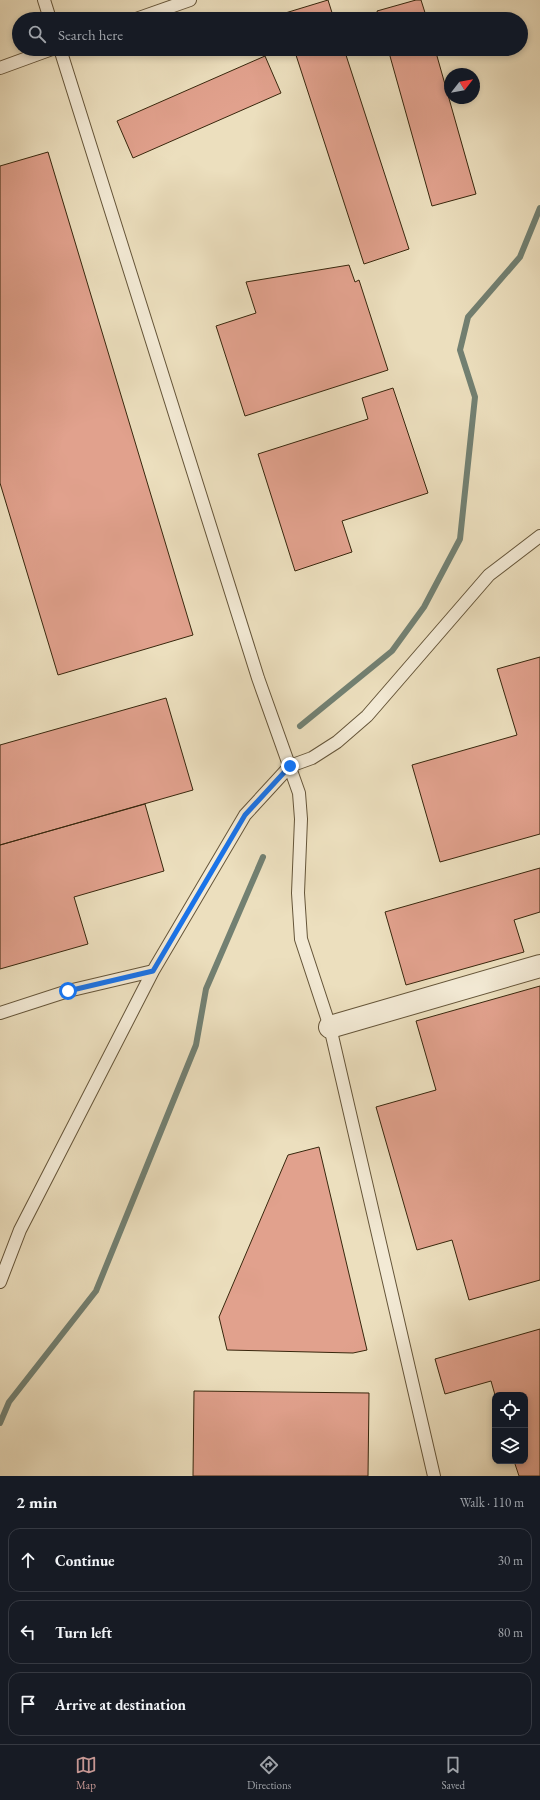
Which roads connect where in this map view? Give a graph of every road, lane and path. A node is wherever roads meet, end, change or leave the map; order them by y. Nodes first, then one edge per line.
1 (44, 0) edge
2 (190, 0) edge
3 (48, 12) edge
4 (156, 12) edge
5 (33, 56) edge
6 (62, 56) edge
7 (0, 68) edge
8 (540, 536) edge
9 (290, 766) junction
10 (540, 966) edge
11 (153, 971) junction
12 (0, 1014) edge
13 (330, 1027) junction
14 (0, 1282) edge
15 (434, 1476) edge

1 - 3 lane
2 - 4 lane
5 - 7 lane
6 - 9 lane
8 - 9 lane
9 - 11 lane
9 - 13 lane
10 - 13 street
11 - 12 lane
11 - 14 lane
13 - 15 lane

